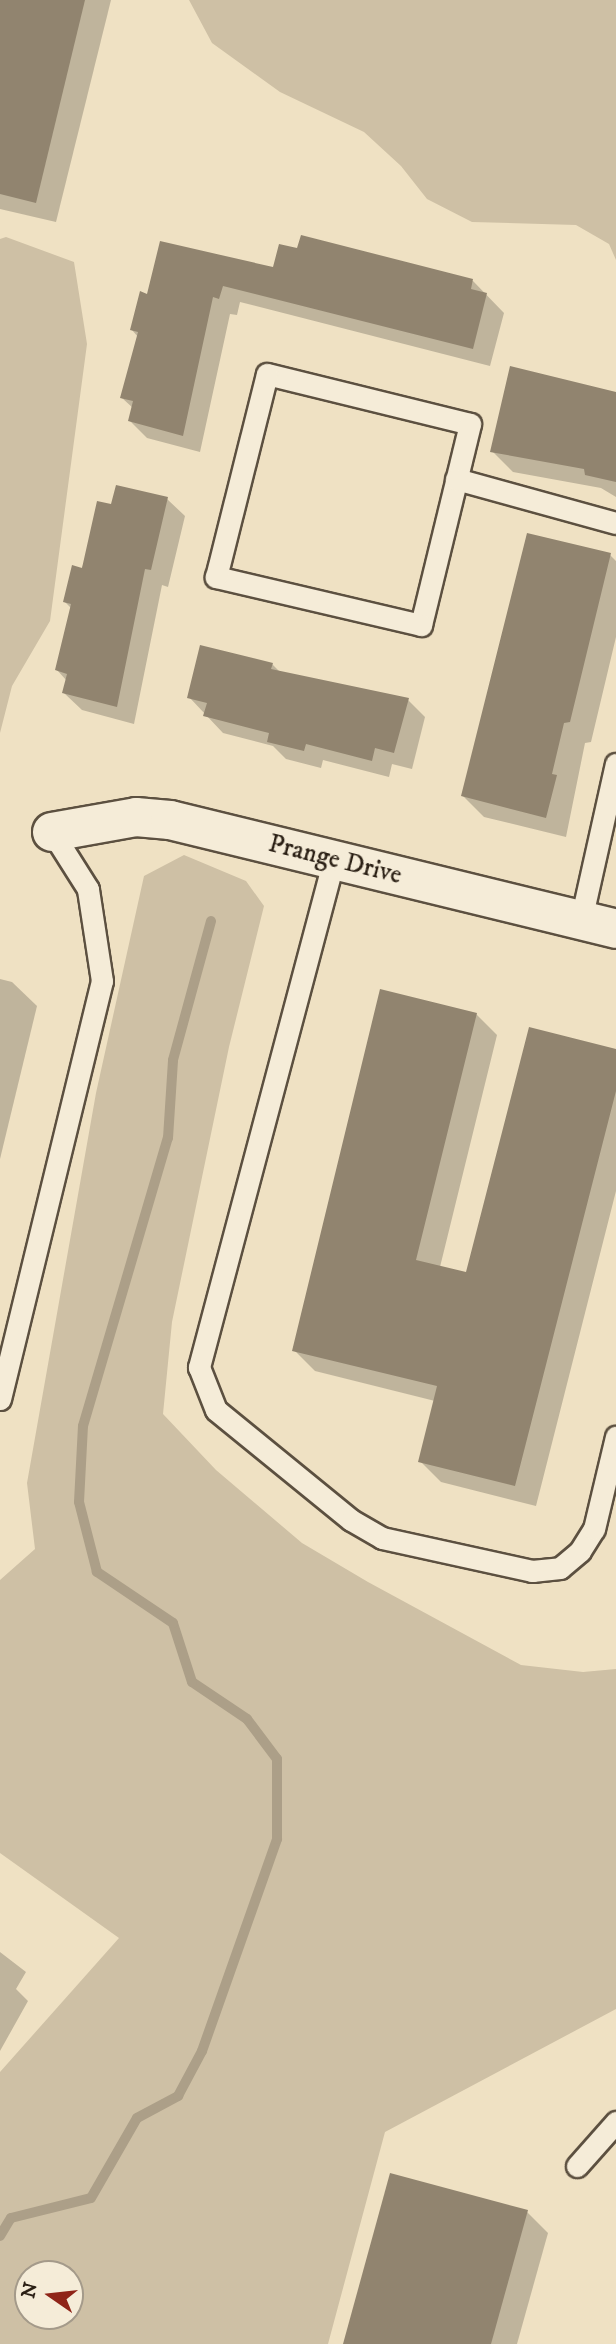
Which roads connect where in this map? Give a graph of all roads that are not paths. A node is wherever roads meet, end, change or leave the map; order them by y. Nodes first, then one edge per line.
1 (456, 479) junction
2 (616, 523) edge
3 (616, 764) edge
4 (52, 832) joint
5 (334, 859) junction
6 (599, 924) edge
7 (0, 1399) edge
8 (616, 1437) edge
9 (616, 2122) edge
10 (577, 2166) dead end

1 - 1 lane
1 - 2 lane
3 - 6 lane
4 - 5 street, Prange Drive
4 - 7 lane
5 - 6 street, Prange Drive
5 - 8 lane
9 - 10 lane

